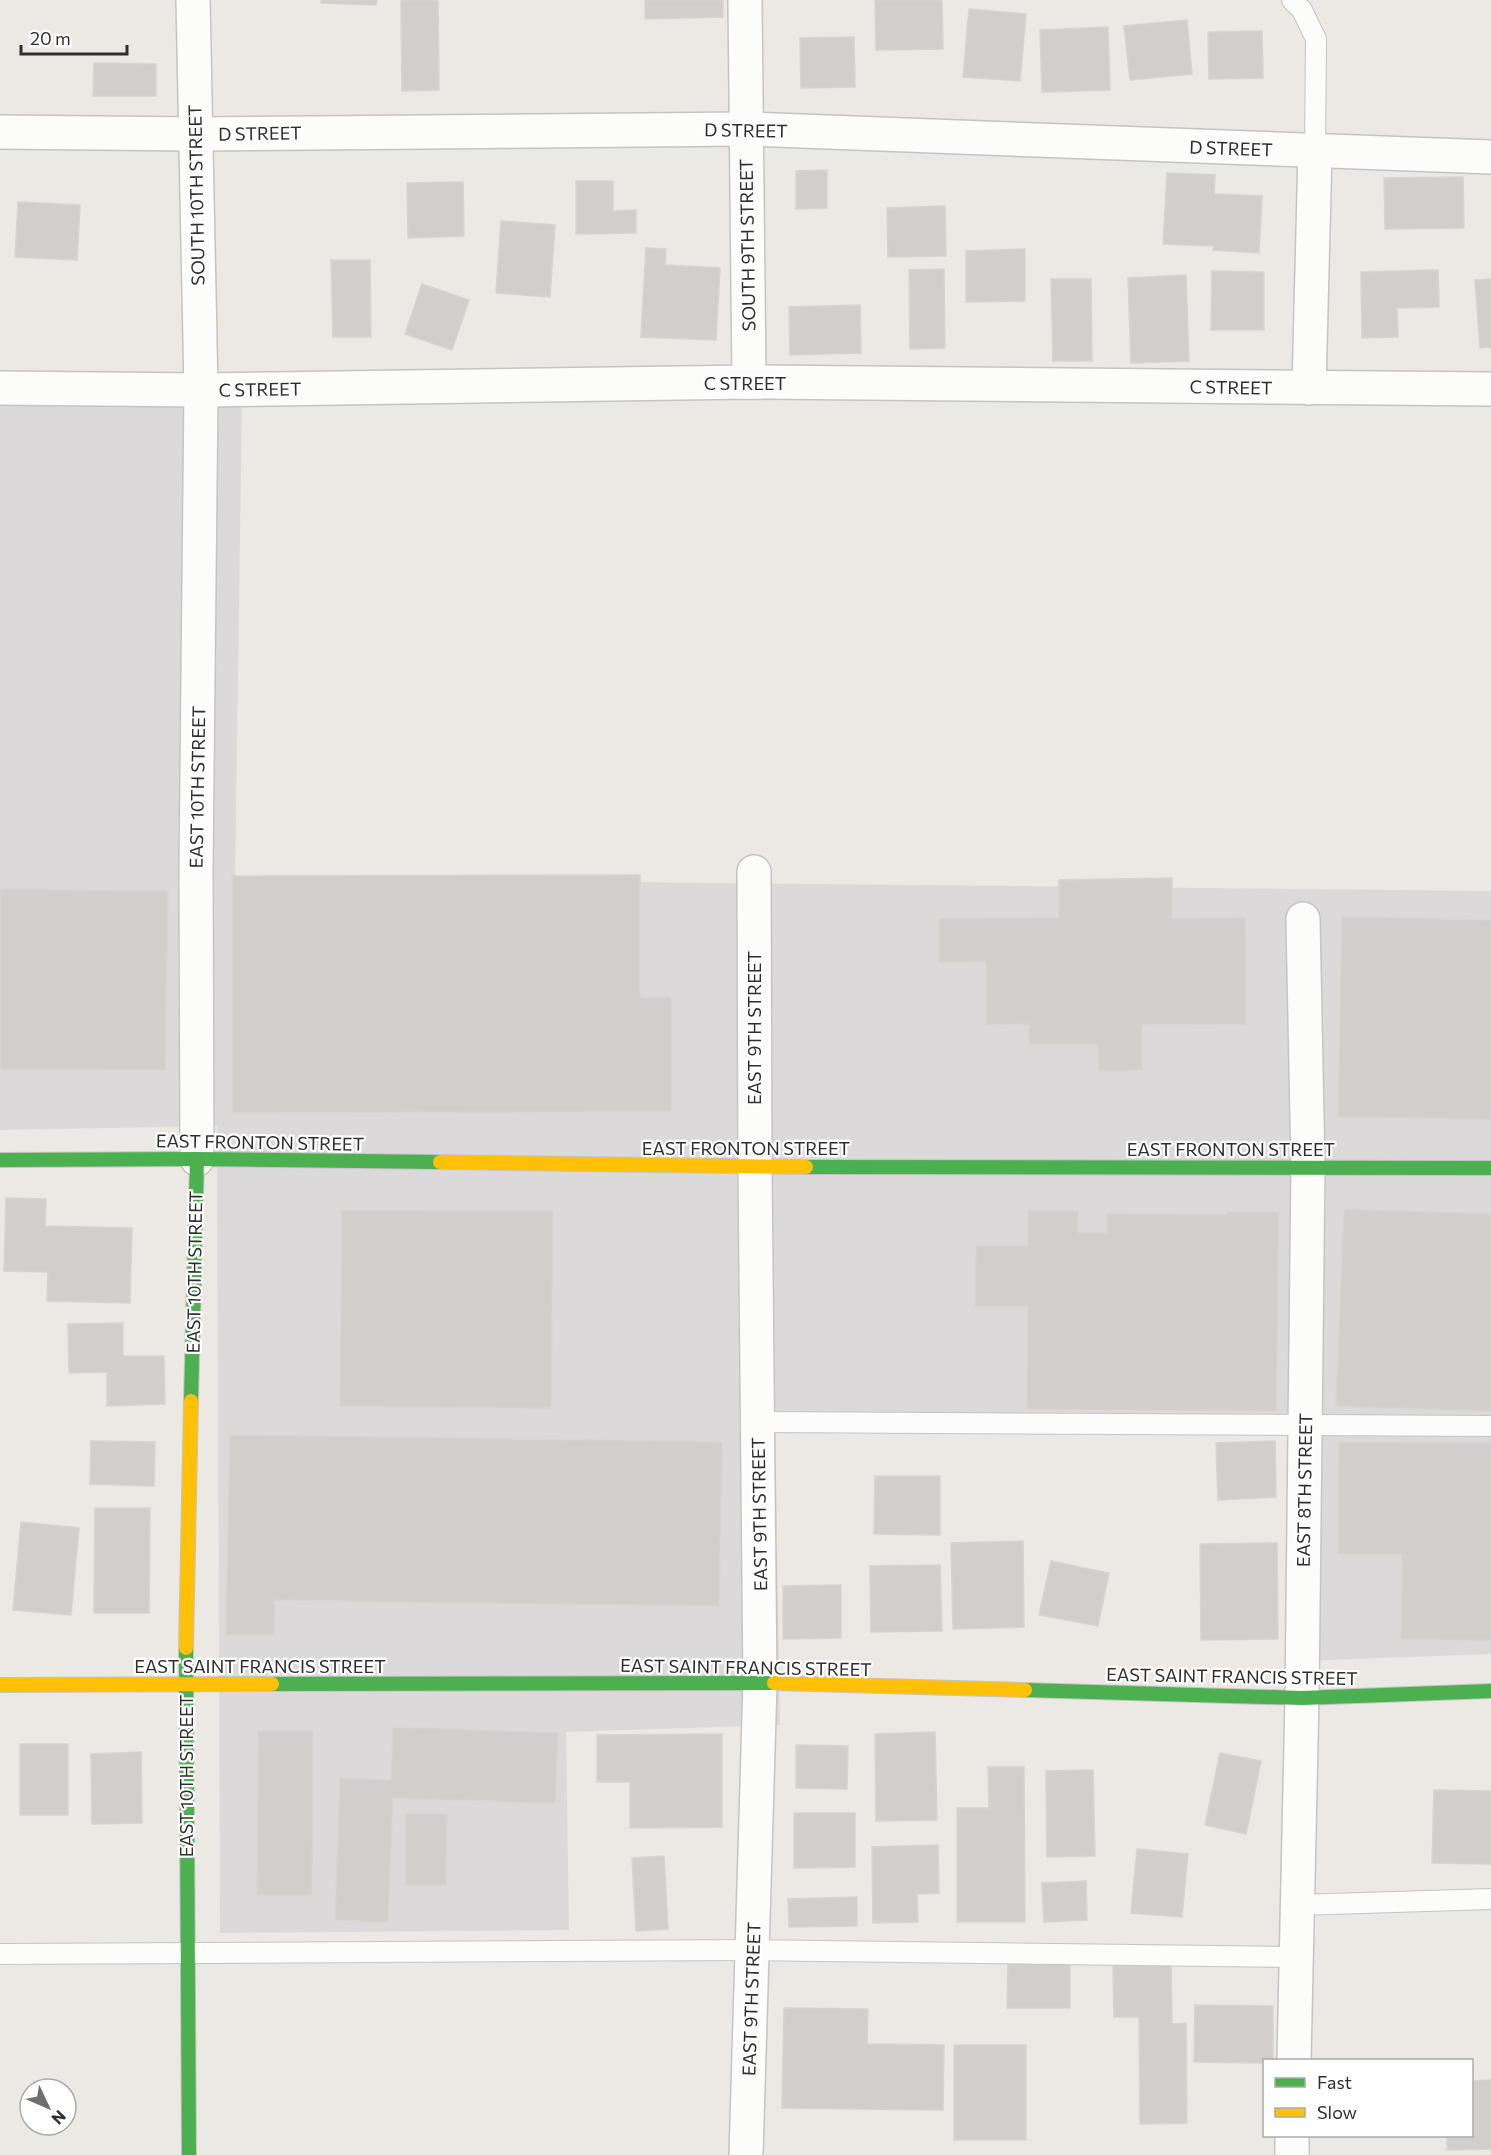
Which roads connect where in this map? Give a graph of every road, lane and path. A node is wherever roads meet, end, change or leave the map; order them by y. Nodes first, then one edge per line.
1 (193, 0) edge
2 (745, 0) edge
3 (1292, 0) edge
4 (746, 129) junction
5 (0, 132) edge
6 (195, 134) junction
7 (1315, 151) junction
8 (1491, 157) edge
9 (749, 382) junction
10 (0, 388) edge
11 (1308, 388) junction
12 (1491, 388) edge
13 (201, 390) junction
14 (754, 872) dead end
15 (1303, 919) dead end
16 (197, 1159) junction
17 (0, 1160) edge
18 (1308, 1166) junction
19 (755, 1167) junction
20 (1491, 1167) edge
21 (758, 1422) junction
22 (1305, 1425) junction
23 (1491, 1426) edge
24 (760, 1683) junction
25 (185, 1684) junction
26 (0, 1685) edge
27 (1491, 1690) edge
28 (1302, 1698) junction
29 (1491, 1899) edge
30 (1297, 1905) junction
31 (752, 1950) junction
32 (187, 1953) junction
33 (0, 1954) edge
34 (1296, 1957) junction
35 (1294, 2059) edge
36 (1292, 2137) edge
37 (189, 2155) edge
38 (746, 2155) edge
39 (1292, 2155) edge

1 - 6 street, SOUTH 10TH STREET
2 - 4 street, SOUTH 9TH STREET
3 - 7 lane
4 - 6 street, D STREET
4 - 7 street, D STREET
4 - 9 street, SOUTH 9TH STREET
5 - 6 street, D STREET
6 - 13 street, SOUTH 10TH STREET
7 - 8 street, D STREET
7 - 11 street
9 - 11 street, C STREET
9 - 13 street, C STREET
10 - 13 street, C STREET
11 - 12 street, C STREET
13 - 16 street, EAST 10TH STREET
14 - 19 street, EAST 9TH STREET
15 - 18 street, EAST 8TH STREET
16 - 17 street, EAST FRONTON STREET
16 - 19 street, EAST FRONTON STREET
16 - 25 street, EAST 10TH STREET
18 - 19 street, EAST FRONTON STREET
18 - 20 street, EAST FRONTON STREET
18 - 22 street, EAST 8TH STREET
19 - 21 street, EAST 9TH STREET
21 - 22 lane
21 - 24 street, EAST 9TH STREET
22 - 23 lane
22 - 28 street, EAST 8TH STREET
24 - 25 street, EAST SAINT FRANCIS STREET
24 - 28 street, EAST SAINT FRANCIS STREET
24 - 31 street, EAST 9TH STREET
25 - 26 street, EAST SAINT FRANCIS STREET
25 - 32 street, EAST 10TH STREET
27 - 28 street, EAST SAINT FRANCIS STREET
28 - 30 street, EAST 8TH STREET
29 - 30 lane
30 - 34 street, EAST 8TH STREET
31 - 32 lane
31 - 34 lane
31 - 38 street, EAST 9TH STREET
32 - 33 lane
32 - 37 street, EAST 10TH STREET
34 - 35 street, EAST 8TH STREET
36 - 39 street

